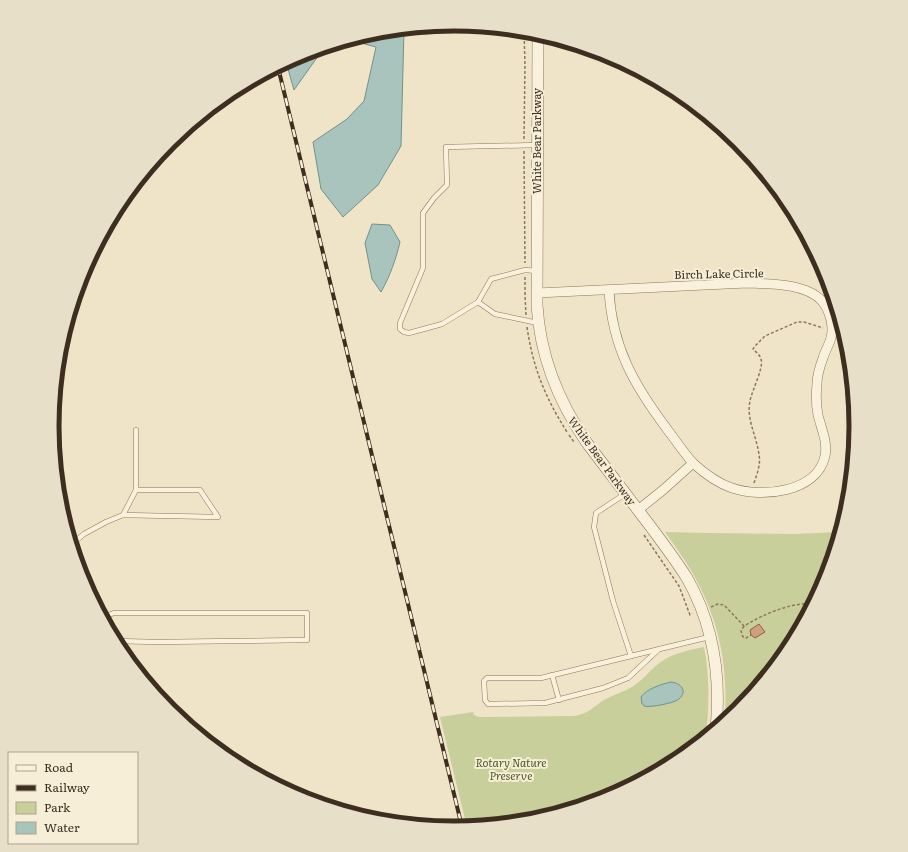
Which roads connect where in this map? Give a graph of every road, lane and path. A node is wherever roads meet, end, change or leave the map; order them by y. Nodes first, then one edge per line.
1 (524, 38) edge
2 (538, 40) edge
3 (537, 145) junction
4 (524, 146) junction
5 (525, 270) junction
6 (537, 271) junction
7 (609, 290) junction
8 (537, 293) junction
9 (478, 302) junction
10 (527, 321) junction
11 (538, 323) junction
12 (832, 331) junction
13 (838, 333) edge
14 (136, 430) dead end
15 (577, 446) dead end
16 (693, 464) junction
17 (136, 490) junction
18 (751, 492) junction
19 (626, 494) junction
20 (638, 510) junction
21 (123, 515) junction
22 (640, 530) dead end
23 (76, 541) edge
24 (806, 604) edge
25 (711, 606) dead end
26 (108, 615) edge
27 (690, 615) dead end
28 (744, 626) junction
29 (751, 635) dead end
30 (710, 637) junction
31 (124, 641) edge
32 (659, 649) junction
33 (631, 656) junction
34 (552, 675) junction
35 (558, 700) junction
36 (717, 720) edge

1 - 4 path
2 - 3 street, White Bear Parkway
3 - 4 lane
3 - 6 street, White Bear Parkway
4 - 5 path
4 - 9 lane
5 - 6 lane
5 - 9 lane
5 - 10 path
6 - 8 street, White Bear Parkway
7 - 8 street, Birch Lake Circle
7 - 12 street, Birch Lake Circle
7 - 16 street, Birch Lake Circle
8 - 11 street, White Bear Parkway
9 - 10 lane
10 - 11 lane
10 - 15 path
11 - 19 street, White Bear Parkway
12 - 13 path
12 - 18 street, Birch Lake Circle
12 - 18 path
14 - 17 lane
16 - 18 street, Birch Lake Circle
16 - 20 street
17 - 21 lane
17 - 21 lane
19 - 20 street, White Bear Parkway
19 - 33 lane
20 - 30 street, White Bear Parkway
21 - 23 lane
22 - 27 path
24 - 28 path
25 - 28 path
26 - 31 lane
28 - 29 path
30 - 32 lane
30 - 36 street, White Bear Parkway
32 - 33 lane
32 - 35 lane
33 - 34 lane
34 - 35 lane
34 - 35 lane

